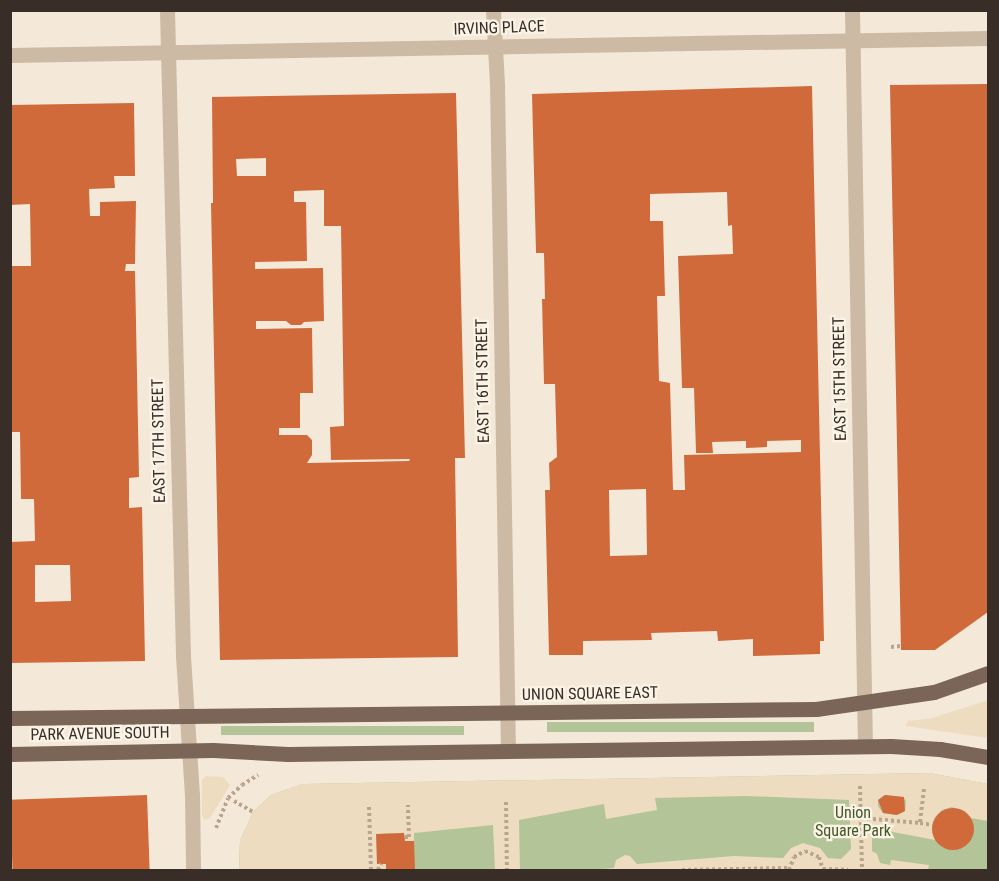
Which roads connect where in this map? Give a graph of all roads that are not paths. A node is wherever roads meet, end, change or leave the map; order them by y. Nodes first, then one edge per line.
1 (167, 10) edge
2 (493, 10) edge
3 (852, 10) edge
4 (988, 38) edge
5 (852, 40) junction
6 (495, 46) junction
7 (168, 53) junction
8 (10, 55) edge
9 (988, 673) edge
10 (864, 704) junction
11 (507, 713) junction
12 (187, 716) junction
13 (10, 718) edge
14 (865, 746) junction
15 (507, 750) junction
16 (190, 751) junction
17 (10, 754) edge
18 (988, 757) edge
19 (193, 870) edge

1 - 7 street, EAST 17TH STREET
2 - 6 street, EAST 16TH STREET
3 - 5 street, EAST 15TH STREET
4 - 5 street, IRVING PLACE
5 - 6 street, IRVING PLACE
5 - 10 street, EAST 15TH STREET
6 - 7 street, IRVING PLACE
6 - 11 street, EAST 16TH STREET
7 - 8 street, IRVING PLACE
7 - 12 street, EAST 17TH STREET
9 - 10 main road, UNION SQUARE EAST
10 - 11 main road, UNION SQUARE EAST
10 - 14 street, EAST 15TH STREET
11 - 12 main road, UNION SQUARE EAST
11 - 15 street, EAST 16TH STREET
12 - 13 main road, PARK AVENUE SOUTH
12 - 16 street, EAST 17TH STREET
14 - 15 main road
14 - 18 main road
15 - 16 main road
16 - 17 main road, PARK AVENUE SOUTH
16 - 19 street, EAST 17TH STREET

